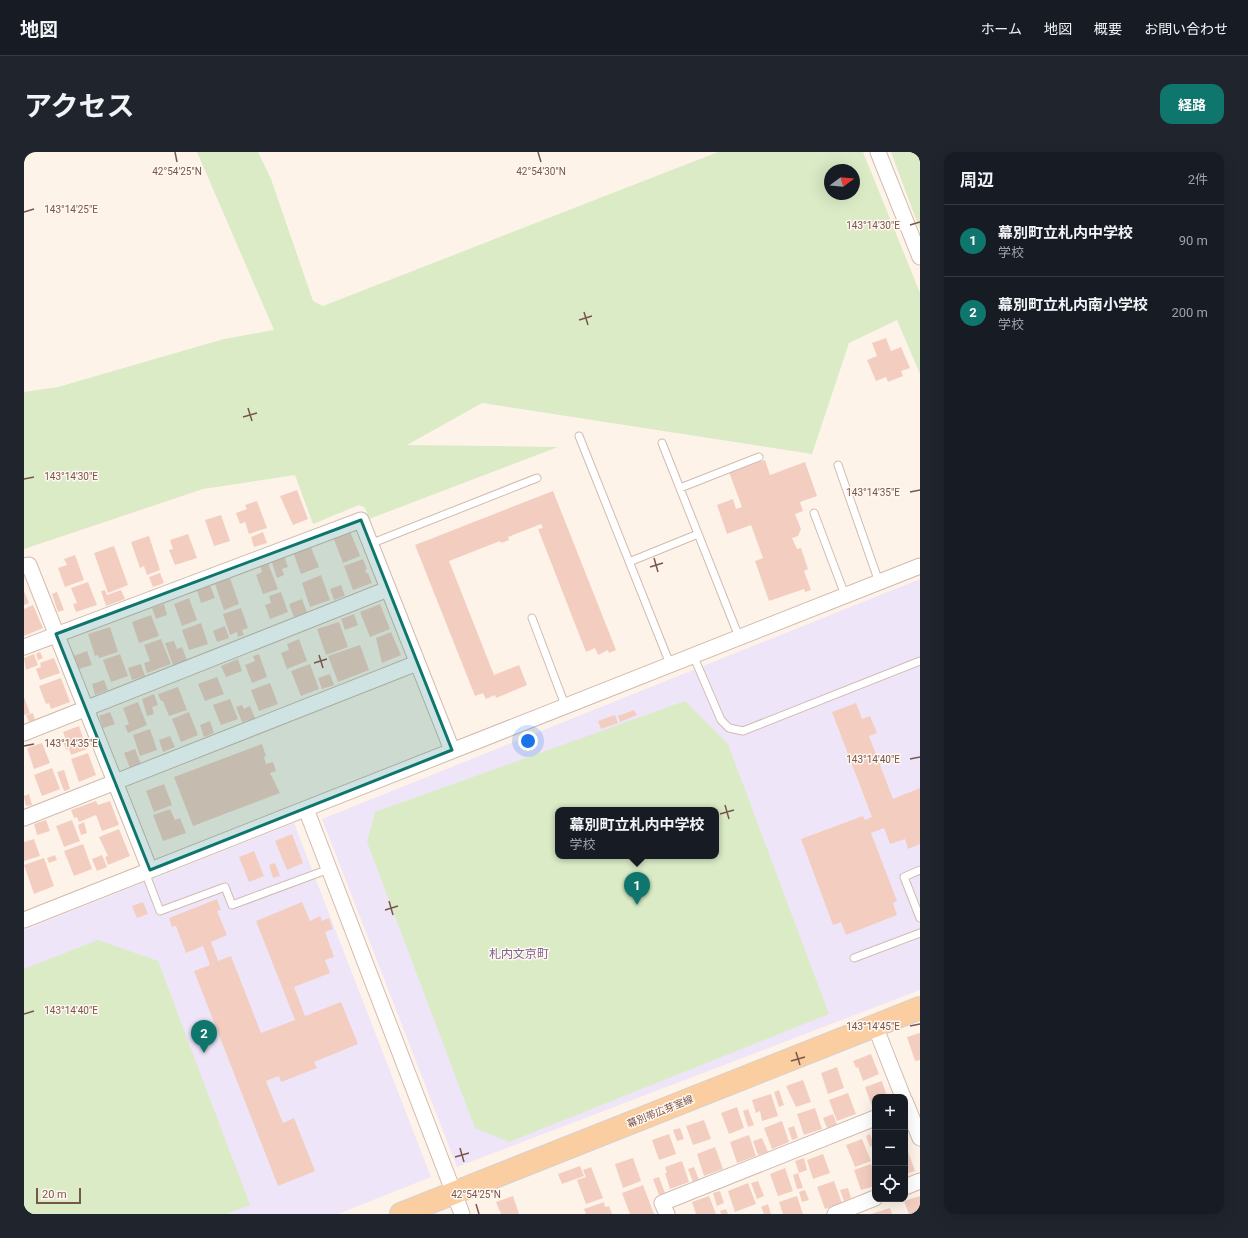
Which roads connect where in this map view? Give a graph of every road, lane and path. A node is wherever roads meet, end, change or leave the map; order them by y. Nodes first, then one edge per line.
1 (878, 152) edge
2 (920, 257) edge
3 (579, 436) dead end
4 (662, 443) dead end
5 (759, 457) dead end
6 (838, 465) dead end
7 (537, 478) dead end
8 (680, 488) junction
9 (814, 513) dead end
10 (698, 534) junction
11 (370, 544) junction
12 (629, 562) junction
13 (24, 566) edge
14 (920, 566) edge
15 (880, 582) junction
16 (388, 589) junction
17 (845, 595) junction
18 (532, 618) dead end
19 (56, 634) junction
20 (739, 637) junction
21 (24, 646) edge
22 (693, 655) junction
23 (920, 661) edge
24 (417, 663) junction
25 (670, 664) junction
26 (565, 705) junction
27 (86, 709) junction
28 (24, 733) edge
29 (452, 750) junction
30 (115, 782) junction
31 (306, 809) junction
32 (24, 818) edge
33 (329, 869) junction
34 (920, 870) edge
35 (147, 871) junction
36 (920, 918) edge
37 (24, 920) edge
38 (920, 933) edge
39 (854, 958) dead end
40 (920, 1008) edge
41 (875, 1026) junction
42 (905, 1094) edge
43 (908, 1102) edge
44 (872, 1119) edge
45 (920, 1138) edge
46 (920, 1181) edge
47 (908, 1185) edge
48 (454, 1193) junction
49 (872, 1199) edge
50 (401, 1214) edge
51 (462, 1214) edge
52 (666, 1214) edge
53 (835, 1214) edge

1 - 2 street
3 - 12 lane
4 - 8 lane
5 - 8 lane
6 - 15 lane
7 - 11 lane
8 - 10 lane
9 - 17 lane
10 - 12 lane
10 - 20 lane
11 - 16 street
11 - 19 street
12 - 25 lane
13 - 19 street
14 - 15 street
15 - 17 street
16 - 24 street
16 - 27 street
17 - 20 street
18 - 26 lane
19 - 21 street
19 - 27 street
20 - 22 street
22 - 23 lane
22 - 25 street
24 - 29 street
24 - 30 street
25 - 26 street
26 - 29 street
27 - 28 street
27 - 30 street
29 - 31 street
30 - 32 street
30 - 35 street
31 - 33 street
31 - 35 street
33 - 35 lane
33 - 48 street
34 - 36 lane
35 - 37 street
38 - 39 lane
40 - 41 main road, 幕別帯広芽室線
41 - 42 street
41 - 48 main road, 幕別帯広芽室線
43 - 45 street
44 - 52 street
46 - 47 street
48 - 50 main road, 幕別帯広芽室線
48 - 51 street
49 - 53 street

